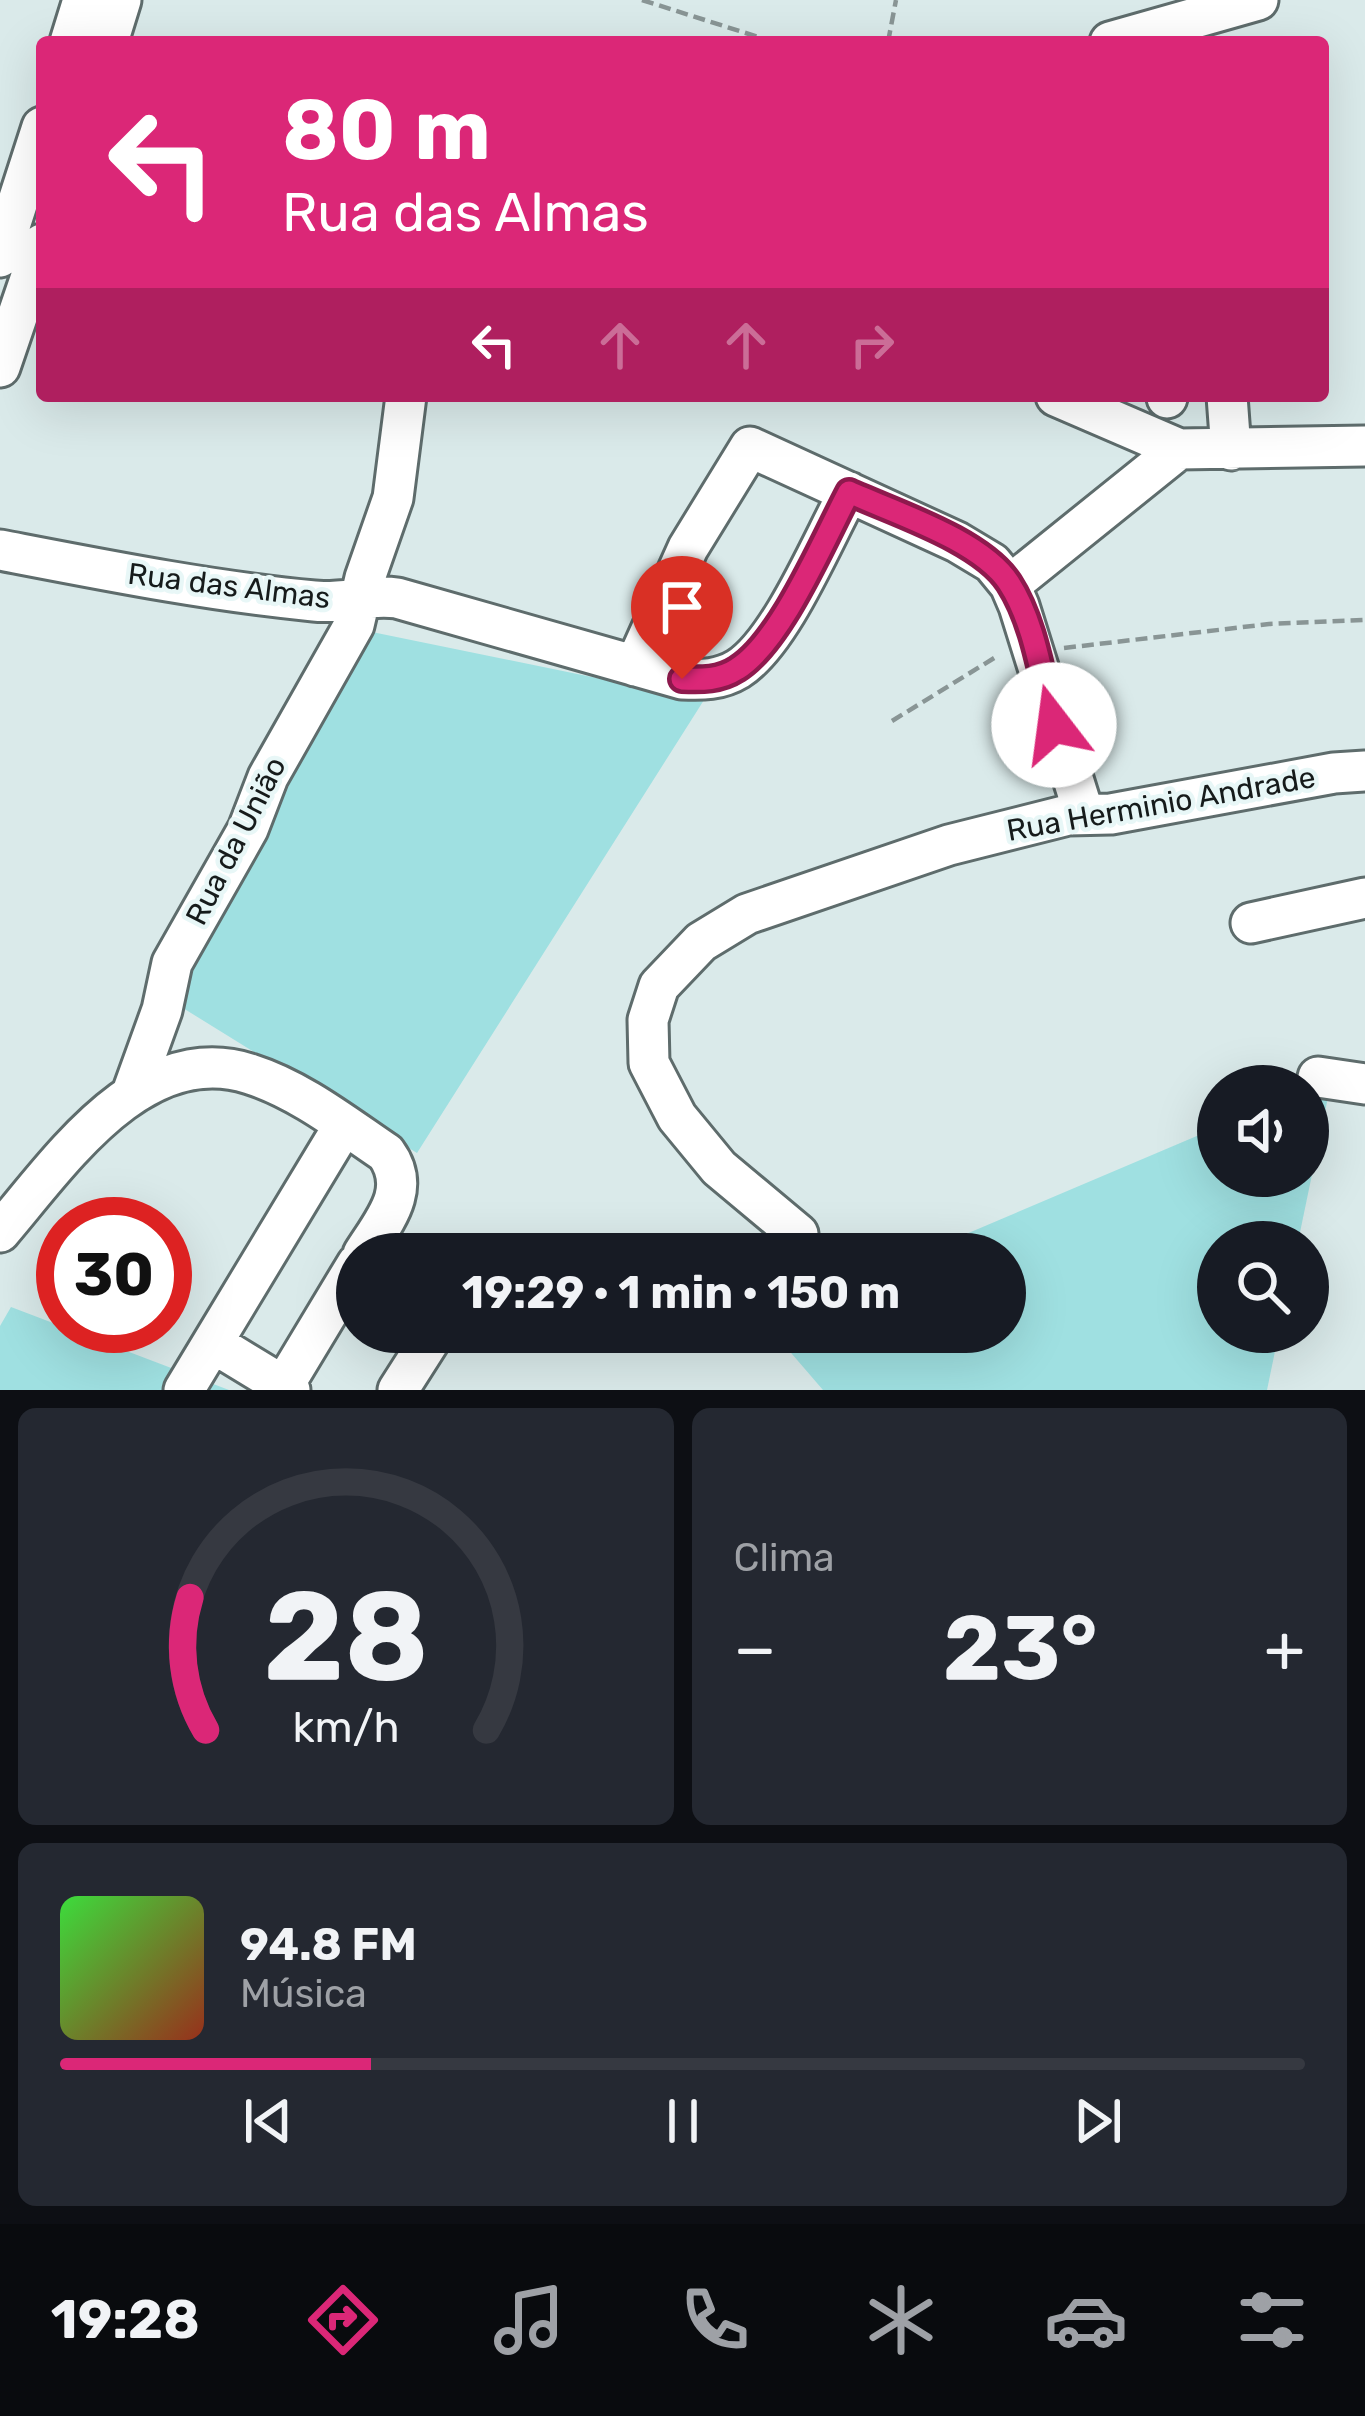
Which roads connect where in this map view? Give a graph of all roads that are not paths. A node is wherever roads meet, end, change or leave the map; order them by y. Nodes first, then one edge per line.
1 (83, 0) edge
2 (121, 0) edge
3 (1262, 0) edge
4 (72, 36) edge
5 (110, 36) edge
6 (1132, 36) edge
7 (1223, 36) edge
8 (36, 146) edge
9 (0, 257) edge
10 (36, 262) edge
11 (0, 367) edge
12 (405, 402) edge
13 (1070, 402) edge
14 (1227, 402) edge
15 (1365, 446) edge
16 (1179, 449) junction
17 (1231, 450) junction
18 (849, 492) junction
19 (0, 550) edge
20 (1010, 584) junction
21 (360, 597) junction
22 (635, 666) junction
23 (1365, 771) edge
24 (1084, 814) junction
25 (1365, 898) edge
26 (1251, 923) dead end
27 (1329, 1079) edge
28 (1365, 1084) edge
29 (131, 1093) junction
30 (344, 1125) junction
31 (0, 1232) edge
32 (376, 1233) edge
33 (797, 1233) edge
34 (336, 1300) edge
35 (213, 1343) junction
36 (422, 1353) edge
37 (285, 1388) edge
38 (184, 1390) edge
39 (398, 1390) edge

1 - 4 street
2 - 5 street
3 - 6 street
3 - 7 street
8 - 9 street
10 - 11 street
12 - 21 street, Rua da União
13 - 16 street
14 - 17 street
15 - 17 street
16 - 17 street
16 - 20 street
18 - 20 street
18 - 22 street, Rua das Almas
18 - 22 street
19 - 21 street, Rua das Almas
20 - 24 street
21 - 22 street, Rua das Almas
21 - 29 street, Rua da União
23 - 24 street, Rua Herminio Andrade
24 - 33 street, Rua Herminio Andrade
25 - 26 street
27 - 28 street
29 - 30 street
29 - 31 street
30 - 32 street
30 - 35 street
34 - 37 street
35 - 37 street
35 - 38 street
36 - 39 street

